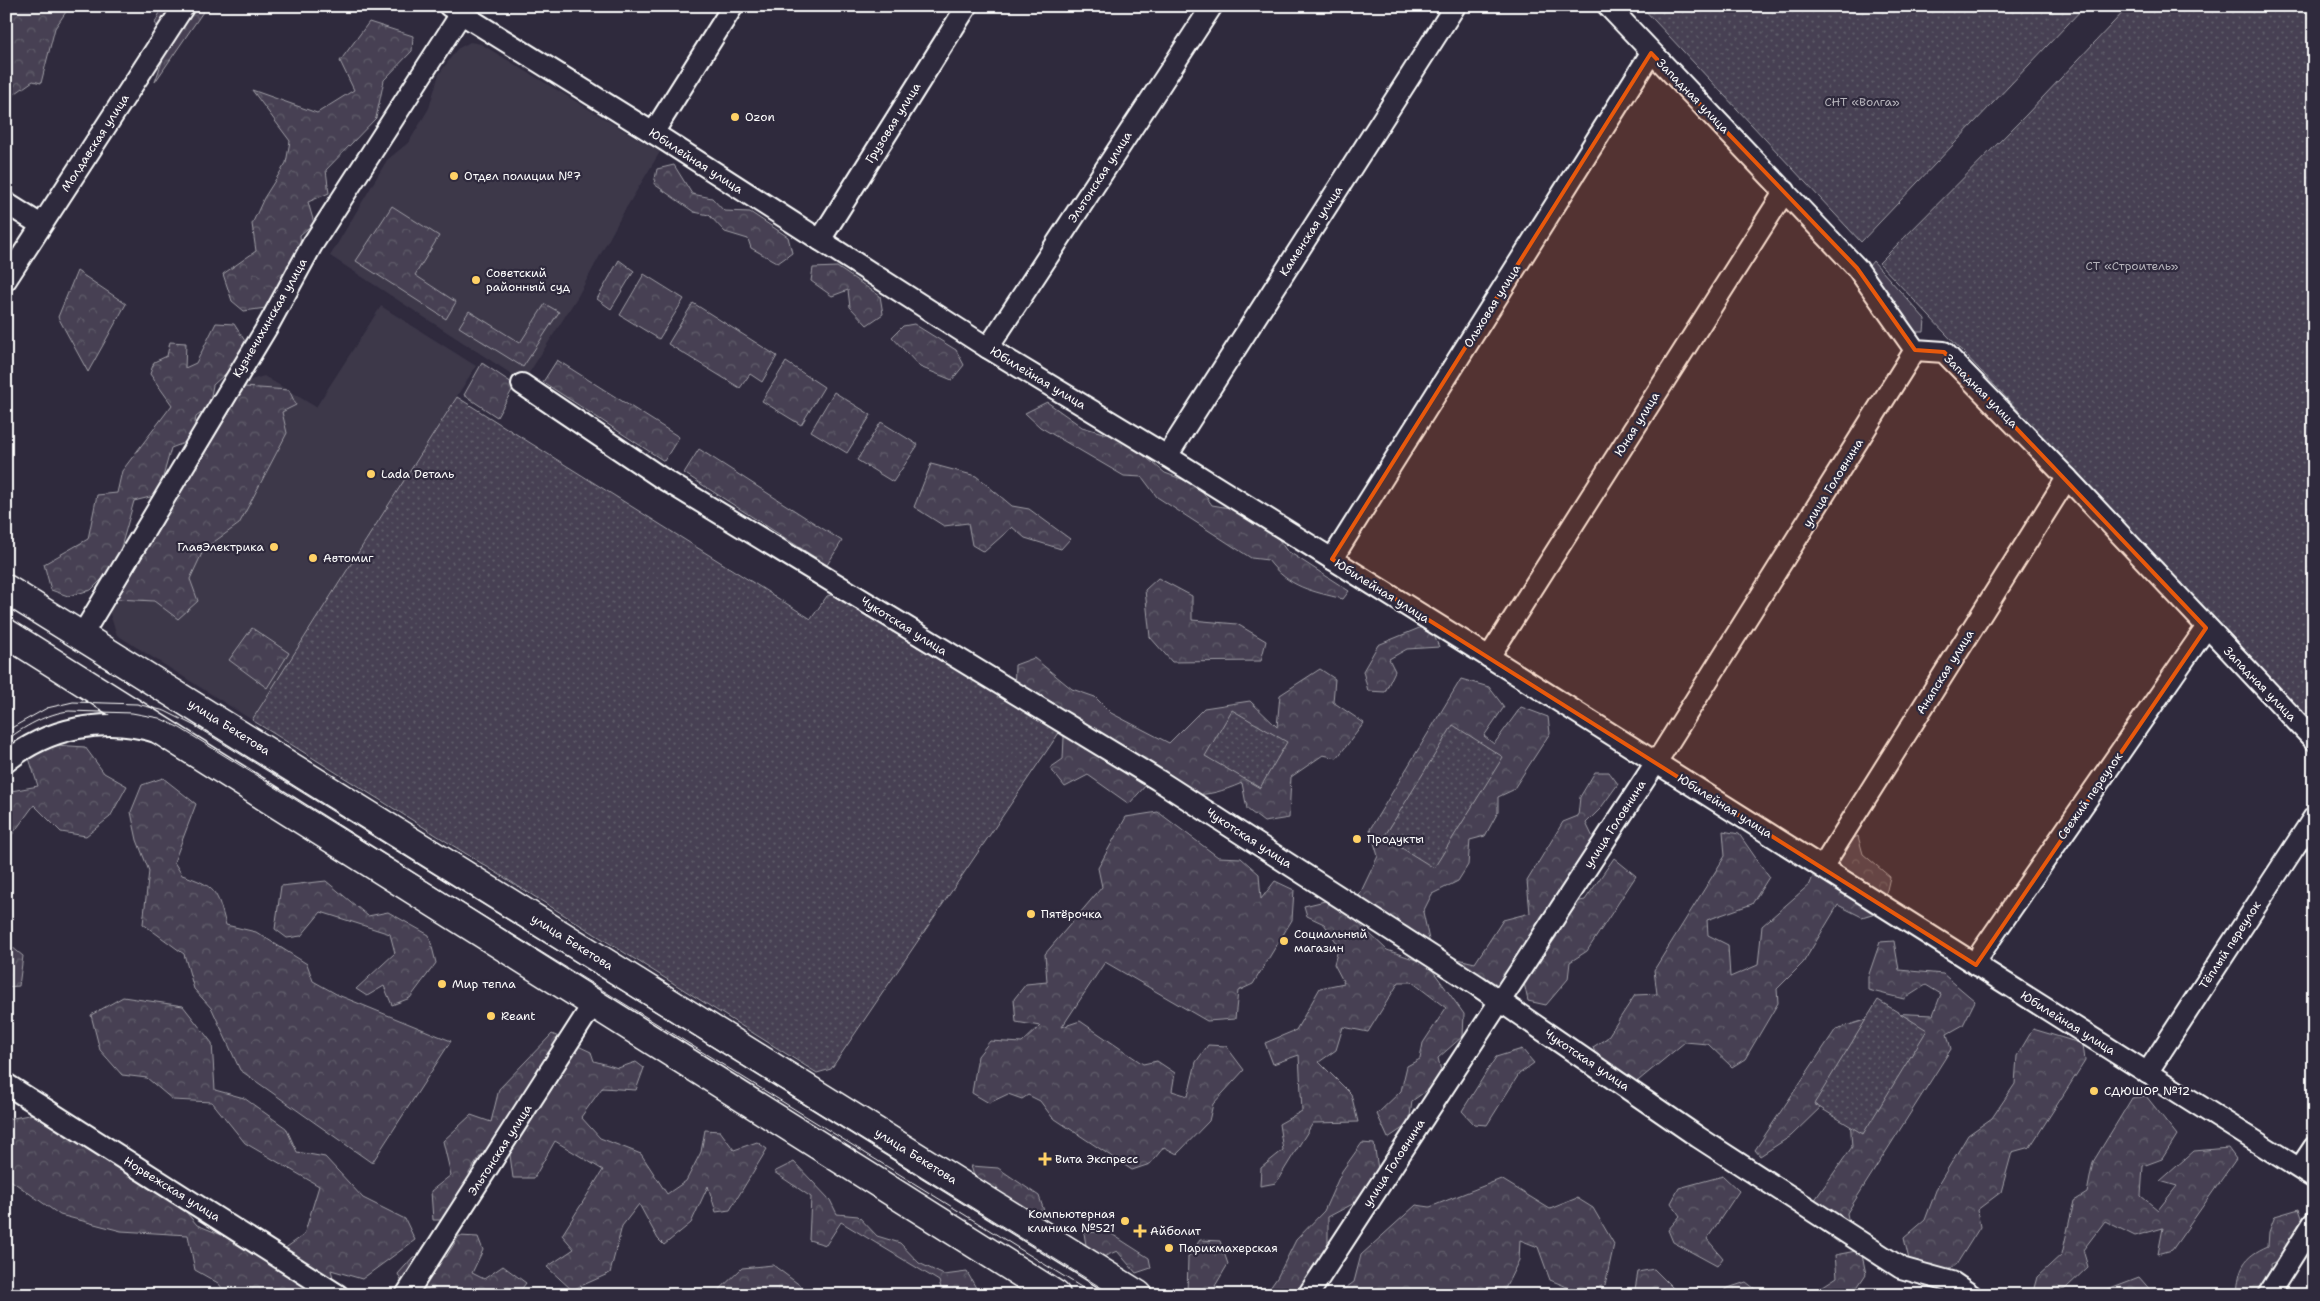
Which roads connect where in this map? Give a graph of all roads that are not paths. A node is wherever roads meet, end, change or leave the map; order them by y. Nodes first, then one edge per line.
1 (184, 6) edge
2 (733, 6) edge
3 (967, 6) edge
4 (1212, 6) edge
5 (1455, 6) edge
6 (1608, 6) edge
7 (459, 9) edge
8 (1651, 53) junction
9 (653, 133) junction
10 (1785, 191) junction
11 (6, 203) edge
12 (41, 225) junction
13 (820, 240) junction
14 (6, 280) edge
15 (988, 348) junction
16 (1915, 350) junction
17 (522, 384) dead end
18 (1167, 456) junction
19 (2067, 478) junction
20 (1332, 559) junction
21 (6, 589) edge
22 (2206, 628) junction
23 (6, 633) edge
24 (82, 635) junction
25 (1489, 657) junction
26 (165, 735) junction
27 (2314, 740) edge
28 (6, 762) edge
29 (1655, 762) junction
30 (2314, 817) edge
31 (1823, 866) junction
32 (1976, 965) junction
33 (1500, 1000) junction
34 (593, 1004) junction
35 (2147, 1072) junction
36 (6, 1084) edge
37 (2314, 1148) edge
38 (2307, 1173) edge
39 (2314, 1222) edge
40 (338, 1295) edge
41 (406, 1295) edge
42 (1056, 1295) edge
43 (1138, 1295) edge
44 (1308, 1295) edge
45 (1971, 1295) edge
46 (2268, 1295) edge

1 - 12 street, Молдавская улица
2 - 9 street
3 - 13 street, Грузовая улица
4 - 15 street, Эльтонская улица
5 - 18 street, Каменская улица
6 - 8 street, Западная улица
7 - 9 street, Юбилейная улица
7 - 24 street, Кузнечихинская улица
8 - 10 street, Западная улица
8 - 20 street, Ольховая улица
9 - 13 street, Юбилейная улица
10 - 16 street, Западная улица
10 - 25 street, Юная улица
11 - 12 street
12 - 14 street, Молдавская улица
13 - 15 street, Юбилейная улица
15 - 18 street, Юбилейная улица
16 - 19 street, Западная улица
16 - 29 street, улица Головнина
17 - 33 street, Чукотская улица
18 - 20 street, Юбилейная улица
19 - 22 street, Западная улица
19 - 31 street, Анапская улица
20 - 25 street, Юбилейная улица
21 - 24 main road, улица Бекетова
22 - 27 street, Западная улица
22 - 32 street, Свежий переулок
23 - 26 main road
24 - 43 main road, улица Бекетова
25 - 29 street, Юбилейная улица
26 - 28 street
26 - 34 main road
29 - 31 street, Юбилейная улица
29 - 33 street, улица Головнина
30 - 35 street, Тёплый переулок
31 - 32 street, Юбилейная улица
32 - 35 street, Юбилейная улица
33 - 44 street, улица Головнина
33 - 45 street, Чукотская улица
34 - 41 street, Эльтонская улица
34 - 42 main road
35 - 38 street, Юбилейная улица
36 - 40 street, Норвежская улица
37 - 38 street
39 - 46 street

